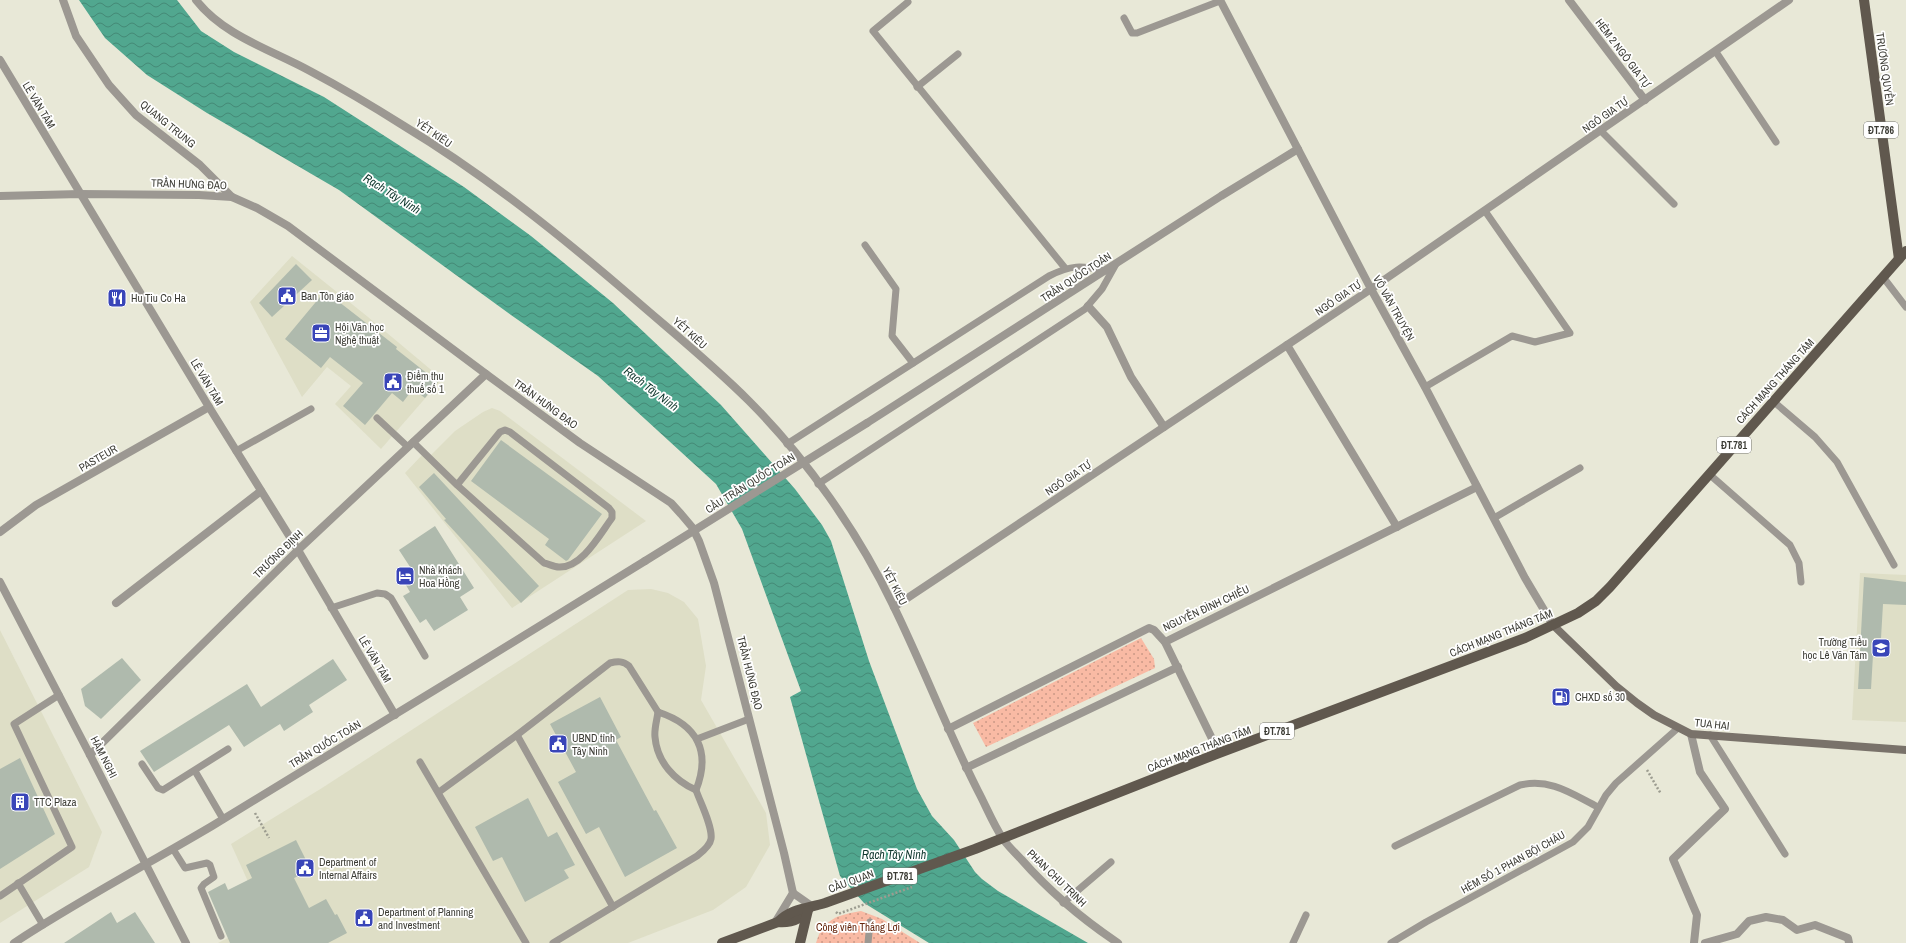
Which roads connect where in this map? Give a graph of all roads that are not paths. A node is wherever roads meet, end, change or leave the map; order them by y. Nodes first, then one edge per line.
1 (63, 0) edge
2 (196, 0) edge
3 (1569, 0) edge
4 (1789, 0) edge
5 (1864, 0) edge
6 (1220, 1) edge
7 (908, 2) dead end
8 (1124, 18) dead end
9 (1716, 52) junction
10 (958, 54) dead end
11 (0, 60) edge
12 (917, 87) junction
13 (1645, 100) junction
14 (1601, 131) junction
15 (1776, 142) dead end
16 (1298, 150) junction
17 (80, 194) junction
18 (0, 196) edge
19 (232, 197) junction
20 (1674, 204) dead end
21 (1485, 211) junction
22 (866, 245) dead end
23 (1906, 251) edge
24 (1898, 259) junction
25 (1116, 264) junction
26 (1065, 268) junction
27 (1105, 271) junction
28 (1883, 277) junction
29 (1371, 289) junction
30 (1088, 306) junction
31 (1906, 307) edge
32 (1287, 345) junction
33 (913, 363) junction
34 (486, 374) junction
35 (1425, 388) junction
36 (1773, 401) junction
37 (209, 407) junction
38 (311, 409) dead end
39 (377, 418) dead end
40 (867, 423) joint
41 (1164, 427) junction
42 (410, 444) junction
43 (787, 444) junction
44 (236, 452) junction
45 (1580, 468) dead end
46 (1709, 474) junction
47 (818, 484) junction
48 (457, 485) junction
49 (1477, 488) junction
50 (261, 492) junction
51 (1494, 518) junction
52 (1398, 528) junction
53 (0, 532) edge
54 (298, 550) junction
55 (645, 561) joint
56 (1894, 565) dead end
57 (0, 582) edge
58 (1801, 582) dead end
59 (116, 603) dead end
60 (894, 607) junction
61 (331, 608) junction
62 (1553, 625) junction
63 (1166, 642) junction
64 (425, 656) dead end
65 (1178, 667) junction
66 (59, 695) junction
67 (658, 712) junction
68 (395, 714) junction
69 (749, 718) junction
70 (1678, 728) junction
71 (948, 729) junction
72 (1691, 734) junction
73 (517, 735) junction
74 (1710, 735) junction
75 (697, 739) junction
76 (228, 749) dead end
77 (1906, 750) edge
78 (1219, 753) junction
79 (90, 755) junction
80 (420, 762) dead end
81 (142, 764) dead end
82 (966, 768) junction
83 (195, 770) junction
84 (696, 790) junction
85 (439, 792) junction
86 (1598, 807) junction
87 (223, 819) junction
88 (1003, 838) junction
89 (1395, 846) dead end
90 (173, 849) junction
91 (975, 849) joint
92 (1785, 854) dead end
93 (1112, 862) dead end
94 (146, 866) junction
95 (18, 883) junction
96 (793, 893) junction
97 (0, 896) edge
98 (1064, 903) junction
99 (613, 907) junction
100 (811, 908) junction
101 (1306, 915) dead end
102 (870, 922) dead end
103 (776, 923) junction
104 (42, 925) junction
105 (221, 936) dead end
106 (14, 943) edge
107 (186, 943) edge
108 (526, 943) edge
109 (554, 943) edge
110 (722, 943) edge
111 (800, 943) edge
112 (868, 943) edge
113 (1118, 943) edge
114 (1293, 943) edge
115 (1391, 943) edge
116 (1694, 943) edge
117 (1706, 943) edge
118 (1849, 943) edge

1 - 19 street, QUANG TRUNG
2 - 43 street, YẾT KIÊU
3 - 13 street, HẺM 2 NGÔ GIA TỰ
4 - 9 street, NGÔ GIA TỰ
5 - 24 main road, TRƯƠNG QUYỀN / ĐT.786
6 - 8 lane
6 - 16 street, VÕ VĂN TRUYỆN
7 - 12 lane
9 - 13 street, NGÔ GIA TỰ
9 - 15 lane
10 - 12 lane
11 - 17 street, LÊ VĂN TÁM
12 - 26 lane
13 - 14 street, NGÔ GIA TỰ
14 - 20 lane
14 - 21 street, NGÔ GIA TỰ
16 - 25 street, TRẦN QUỐC TOẢN
16 - 29 street, VÕ VĂN TRUYỆN
17 - 18 street, TRẦN HƯNG ĐẠO
17 - 19 street, TRẦN HƯNG ĐẠO
17 - 37 street, LÊ VĂN TÁM
19 - 34 street, TRẦN HƯNG ĐẠO
21 - 29 street, NGÔ GIA TỰ
21 - 35 lane
22 - 33 lane
23 - 24 main road, CÁCH MẠNG THÁNG TÁM / ĐT.781
24 - 28 main road, CÁCH MẠNG THÁNG TÁM / ĐT.781
25 - 27 street, TRẦN QUỐC TOẢN
25 - 30 lane
26 - 27 lane
26 - 33 lane
27 - 40 street, TRẦN QUỐC TOẢN
28 - 31 lane
28 - 36 main road, CÁCH MẠNG THÁNG TÁM / ĐT.781
29 - 32 street, NGÔ GIA TỰ
29 - 35 street, VÕ VĂN TRUYỆN
30 - 41 street
30 - 47 lane
32 - 41 street, NGÔ GIA TỰ
32 - 52 street
33 - 43 lane
34 - 42 street, TRƯƠNG ĐỊNH
34 - 69 street, TRẦN HƯNG ĐẠO
35 - 49 street, VÕ VĂN TRUYỆN
36 - 46 main road, CÁCH MẠNG THÁNG TÁM / ĐT.781
36 - 56 lane
37 - 44 street, LÊ VĂN TÁM
37 - 53 street, PASTEUR
38 - 44 lane
39 - 42 lane
40 - 55 street, CẦU TRẦN QUỐC TOẢN, bridge
41 - 60 street, NGÔ GIA TỰ
42 - 48 lane
42 - 54 street, TRƯƠNG ĐỊNH
43 - 47 street, YẾT KIÊU
44 - 50 street, LÊ VĂN TÁM
45 - 51 lane
46 - 58 lane
46 - 62 main road, CÁCH MẠNG THÁNG TÁM / ĐT.781
47 - 60 street, YẾT KIÊU
48 - 48 lane
49 - 51 street, VÕ VĂN TRUYỆN
49 - 52 street, NGUYỄN ĐÌNH CHIỂU
50 - 54 street, LÊ VĂN TÁM
50 - 59 street
51 - 62 street, VÕ VĂN TRUYỆN
52 - 63 street, NGUYỄN ĐÌNH CHIỂU
54 - 61 street, LÊ VĂN TÁM
54 - 79 street, TRƯƠNG ĐỊNH
55 - 68 street, TRẦN QUỐC TOẢN
57 - 66 street, HÀM NGHI
60 - 71 street, YẾT KIÊU
61 - 64 lane
61 - 68 street, LÊ VĂN TÁM
62 - 70 main road, TUA HAI
62 - 78 main road, CÁCH MẠNG THÁNG TÁM / ĐT.781
63 - 65 street
63 - 71 street, NGUYỄN ĐÌNH CHIỂU
65 - 78 street
65 - 82 street
66 - 79 street, HÀM NGHI
66 - 95 lane
67 - 73 lane
67 - 75 lane
67 - 84 lane
68 - 87 street, TRẦN QUỐC TOẢN
69 - 75 lane
69 - 96 street, TRẦN HƯNG ĐẠO
70 - 72 main road, TUA HAI
70 - 86 lane, HẺM SỐ 1 PHAN BỘI CHÂU
71 - 82 street, YẾT KIÊU
72 - 74 main road, TUA HAI
72 - 116 street
73 - 85 lane
73 - 99 lane
74 - 77 main road, TUA HAI
74 - 92 lane
75 - 84 lane
76 - 83 lane
78 - 88 main road, CÁCH MẠNG THÁNG TÁM / ĐT.781
79 - 94 street, HÀM NGHI
80 - 85 lane
81 - 83 lane
82 - 88 street, YẾT KIÊU
83 - 87 lane
84 - 99 lane
85 - 108 lane
86 - 89 lane
86 - 115 lane, HẺM SỐ 1 PHAN BỘI CHÂU
87 - 90 street, TRẦN QUỐC TOẢN
88 - 91 main road, CÁCH MẠNG THÁNG TÁM / ĐT.781
88 - 98 street, PHAN CHU TRINH
90 - 94 street, TRẦN QUỐC TOẢN
90 - 105 lane
91 - 100 main road, CẦU QUAN / ĐT.781
93 - 98 lane
94 - 104 street, TRẦN QUỐC TOẢN
94 - 107 street, HÀM NGHI
95 - 97 lane
95 - 104 lane
96 - 100 street
96 - 103 street
98 - 113 street, PHAN CHU TRINH
99 - 109 lane
100 - 103 main road
100 - 111 main road
101 - 114 lane
102 - 112 lane
103 - 110 main road
104 - 106 street, TRẦN QUỐC TOẢN
117 - 118 street

